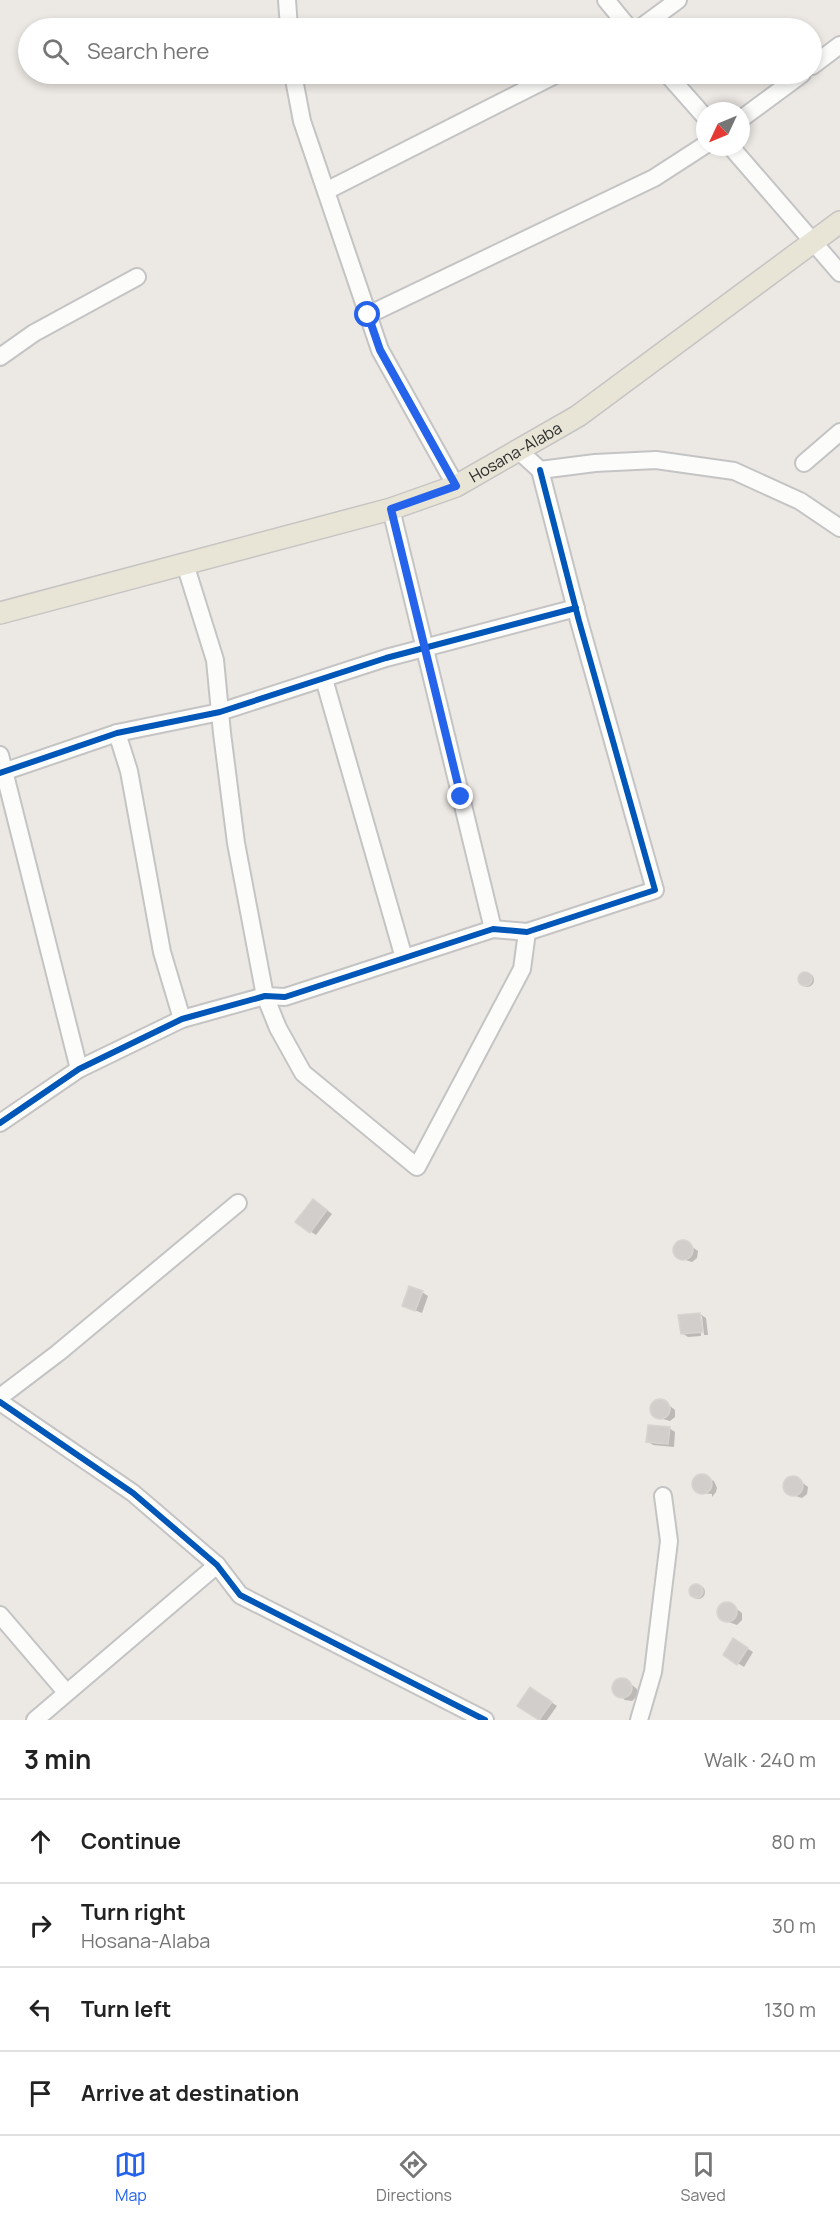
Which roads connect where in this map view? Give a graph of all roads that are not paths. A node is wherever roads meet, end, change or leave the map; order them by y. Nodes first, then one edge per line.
1 (287, 0) edge
2 (606, 0) edge
3 (678, 0) edge
4 (288, 18) edge
5 (621, 18) edge
6 (654, 18) edge
7 (840, 45) edge
8 (822, 58) edge
9 (294, 84) edge
10 (537, 84) edge
11 (676, 84) edge
12 (788, 84) edge
13 (696, 107) edge
14 (750, 112) edge
15 (696, 151) edge
16 (739, 156) edge
17 (326, 191) junction
18 (840, 222) edge
19 (813, 241) junction
20 (840, 273) edge
21 (137, 278) dead end
22 (368, 315) junction
23 (0, 357) edge
24 (840, 432) edge
25 (518, 450) junction
26 (804, 463) dead end
27 (540, 470) junction
28 (456, 486) junction
29 (391, 509) junction
30 (840, 528) edge
31 (185, 564) junction
32 (576, 608) junction
33 (0, 613) edge
34 (424, 648) junction
35 (324, 679) junction
36 (220, 712) junction
37 (117, 733) junction
38 (1, 766) edge
39 (493, 929) junction
40 (527, 933) junction
41 (404, 958) junction
42 (265, 996) junction
43 (182, 1019) junction
44 (79, 1069) junction
45 (0, 1123) edge
46 (238, 1203) dead end
47 (0, 1397) edge
48 (0, 1402) edge
49 (663, 1496) dead end
50 (217, 1565) junction
51 (0, 1615) edge
52 (66, 1692) junction
53 (35, 1720) edge
54 (485, 1720) edge
55 (639, 1720) edge

1 - 4 street
2 - 5 street
3 - 6 street
7 - 8 street
9 - 17 street
10 - 17 street
11 - 13 street
12 - 14 street
15 - 22 street
16 - 19 street
17 - 22 street
18 - 19 main road, Hosana-Alaba
19 - 20 street
19 - 25 main road, Hosana-Alaba
21 - 23 street
22 - 28 street
24 - 26 street
25 - 27 street
25 - 28 main road, Hosana-Alaba
27 - 30 street
27 - 32 street
28 - 29 main road, Hosana-Alaba
29 - 31 main road, Hosana-Alaba
29 - 34 street
31 - 33 main road, Hosana-Alaba
31 - 36 street
32 - 34 street
32 - 40 street
34 - 35 street
34 - 39 street
35 - 36 street
35 - 41 street
36 - 37 street
36 - 42 street
37 - 38 street
37 - 43 street
38 - 44 street
39 - 40 street
39 - 41 street
40 - 42 street
41 - 42 street
42 - 43 street
43 - 44 street
44 - 45 street
46 - 47 street
48 - 50 street
49 - 55 street
50 - 52 street
50 - 54 street
51 - 52 street
52 - 53 street

